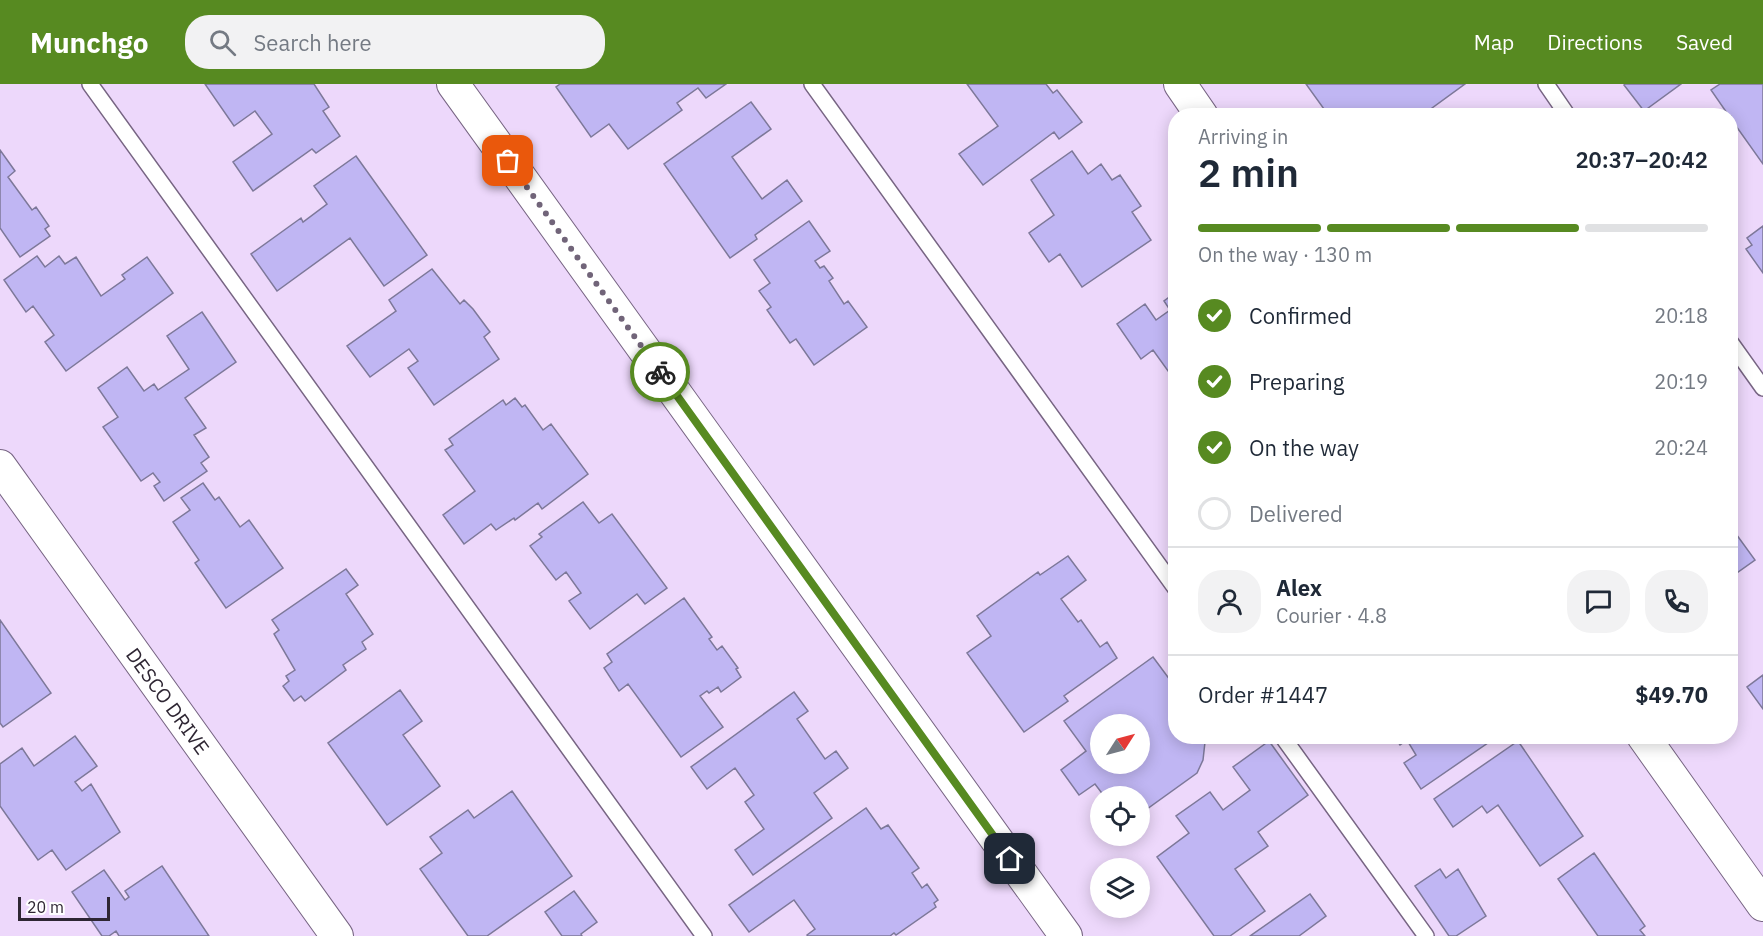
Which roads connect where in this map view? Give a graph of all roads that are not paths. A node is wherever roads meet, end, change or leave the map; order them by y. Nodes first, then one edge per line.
1 (90, 84) edge
2 (453, 84) edge
3 (812, 84) edge
4 (1180, 84) edge
5 (1546, 84) edge
6 (1196, 108) edge
7 (1562, 108) edge
8 (1738, 354) edge
9 (1763, 388) edge
10 (0, 466) edge
11 (1168, 578) edge
12 (1288, 744) edge
13 (1649, 744) edge
14 (1763, 905) edge
15 (337, 936) edge
16 (704, 936) edge
17 (1065, 936) edge
18 (1426, 936) edge

1 - 16 lane
2 - 17 street
3 - 11 lane
4 - 6 street
5 - 7 lane
8 - 9 lane
10 - 15 street, DESCO DRIVE
12 - 18 lane
13 - 14 street

